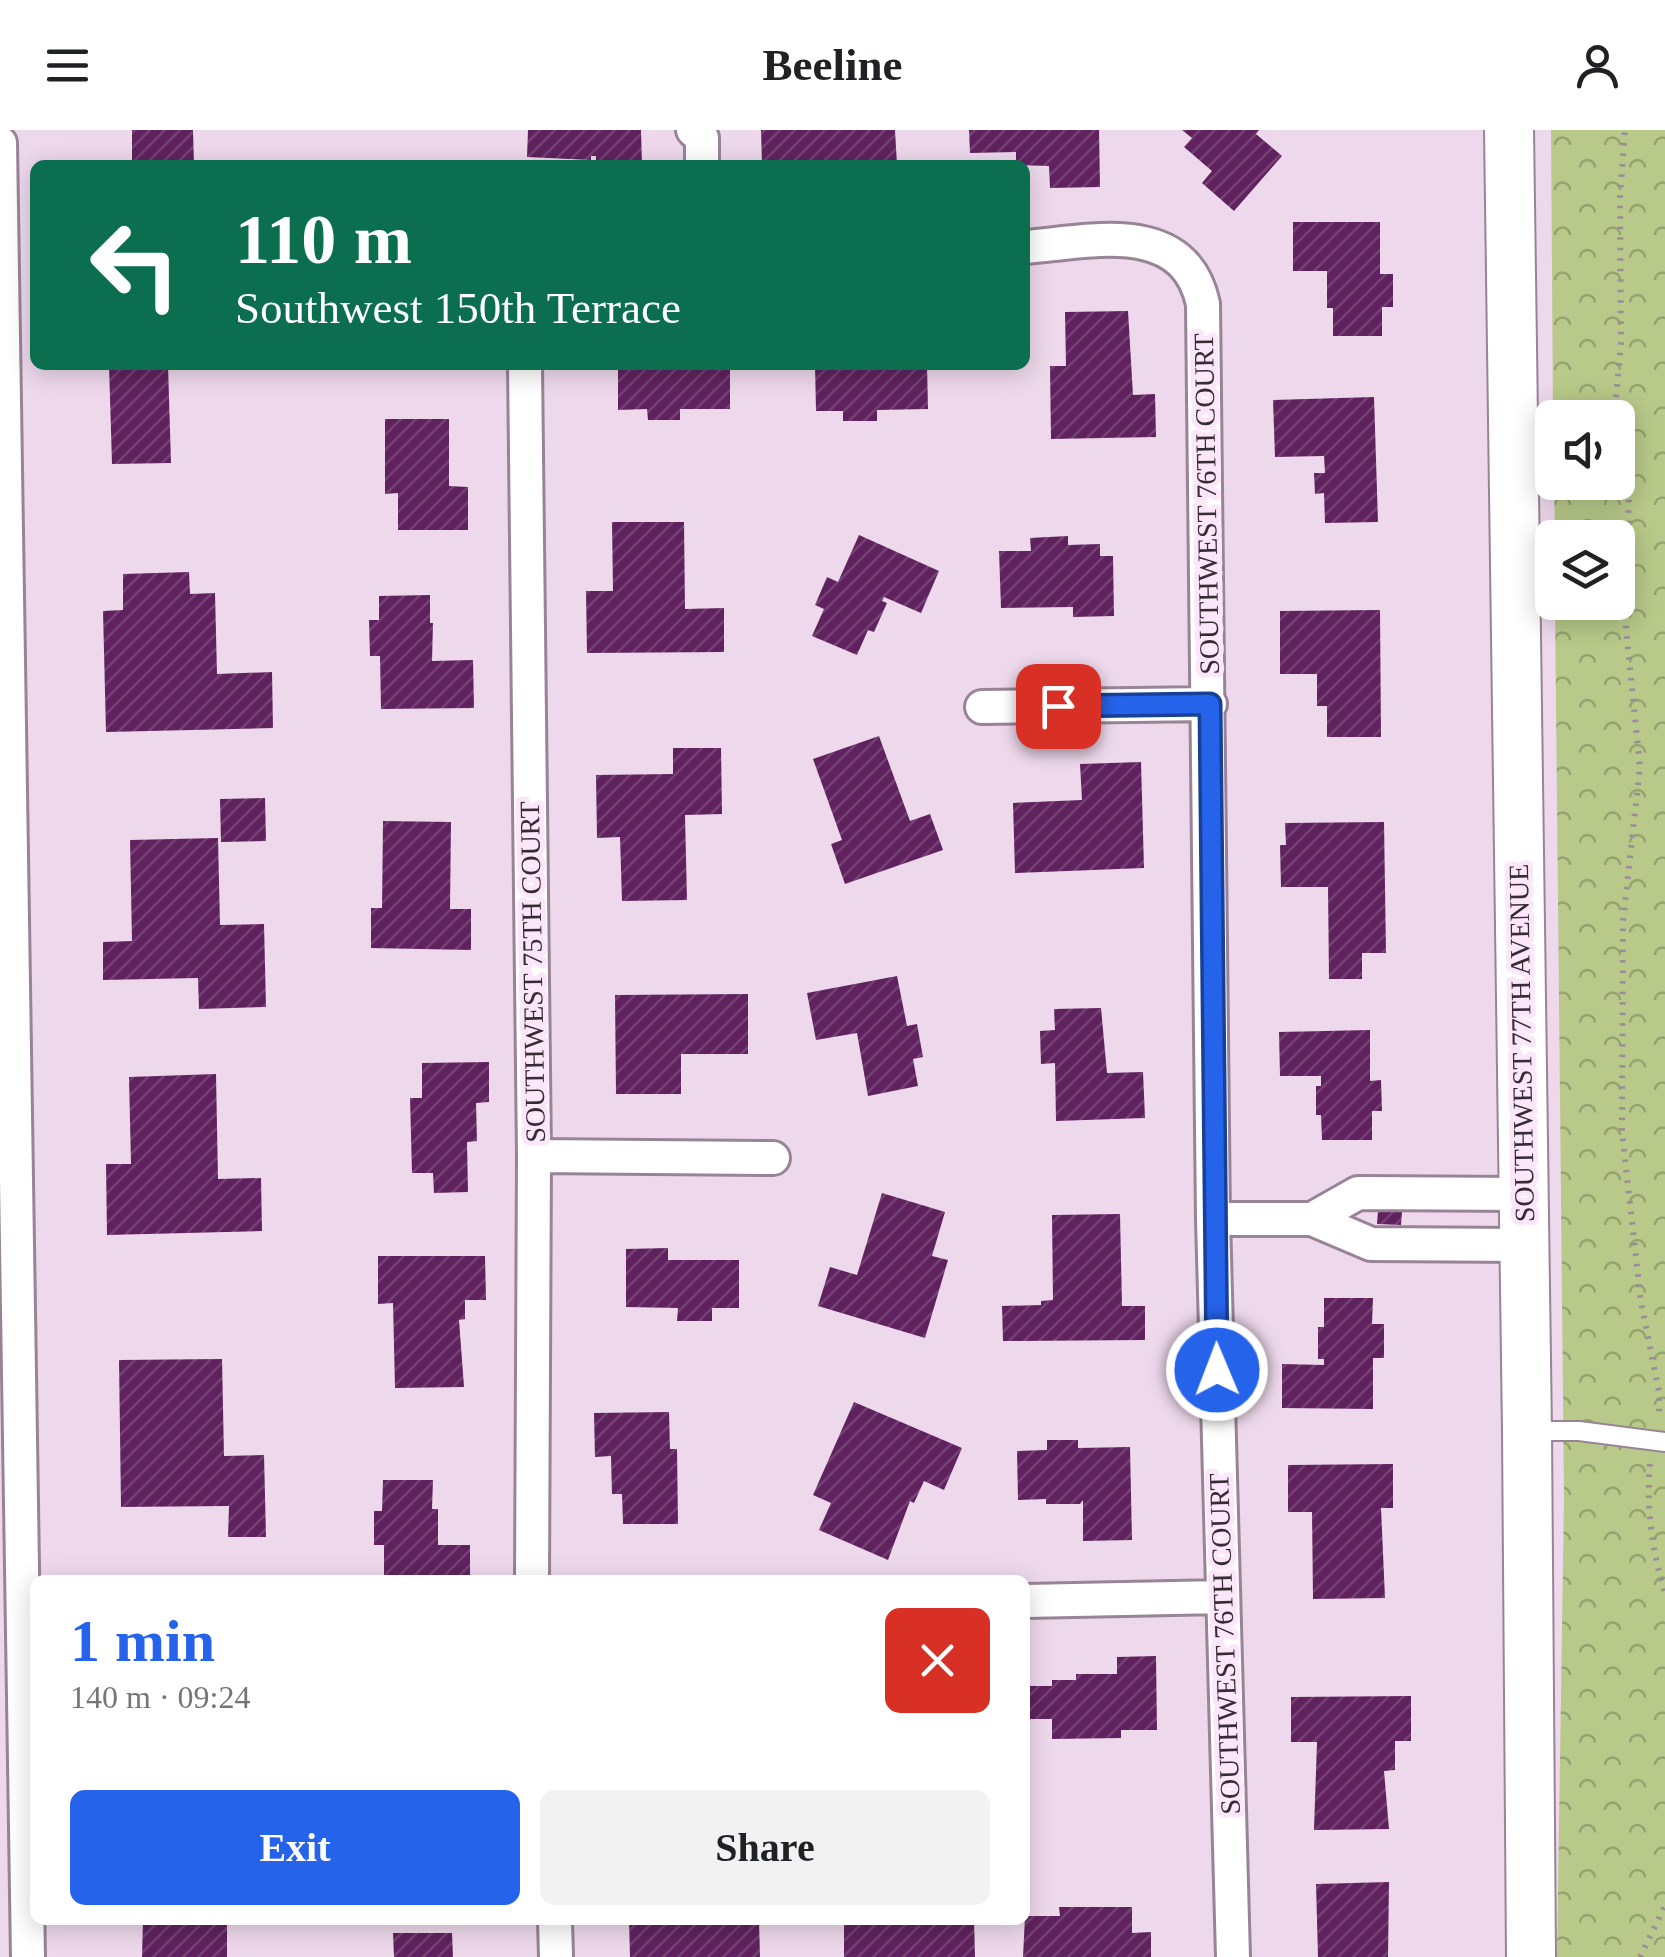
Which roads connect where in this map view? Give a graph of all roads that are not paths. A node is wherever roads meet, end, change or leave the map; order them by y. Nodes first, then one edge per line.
1 (1509, 130) edge
2 (0, 143) edge
3 (1030, 246) edge
4 (525, 370) edge
5 (1210, 704) junction
6 (982, 707) dead end
7 (534, 1156) junction
8 (773, 1158) dead end
9 (1523, 1194) junction
10 (1213, 1219) junction
11 (1312, 1219) junction
12 (1524, 1245) junction
13 (1528, 1432) junction
14 (1665, 1442) edge
15 (532, 1575) edge
16 (1222, 1597) junction
17 (1030, 1601) edge
18 (555, 1925) edge
19 (28, 1957) edge
20 (556, 1957) edge
21 (1233, 1957) edge
22 (1531, 1957) edge

1 - 9 street, SOUTHWEST 77TH AVENUE
2 - 19 street
3 - 5 street, SOUTHWEST 76TH COURT
4 - 7 street, SOUTHWEST 75TH COURT
5 - 6 street
5 - 10 street, SOUTHWEST 76TH COURT
7 - 8 street
7 - 15 street, SOUTHWEST 75TH COURT
9 - 11 street
9 - 12 street, SOUTHWEST 77TH AVENUE
10 - 11 street
10 - 16 street, SOUTHWEST 76TH COURT
11 - 12 street
12 - 13 street, SOUTHWEST 77TH AVENUE
13 - 14 lane
13 - 22 street, SOUTHWEST 77TH AVENUE
16 - 17 street
16 - 21 street, SOUTHWEST 76TH COURT
18 - 20 street

